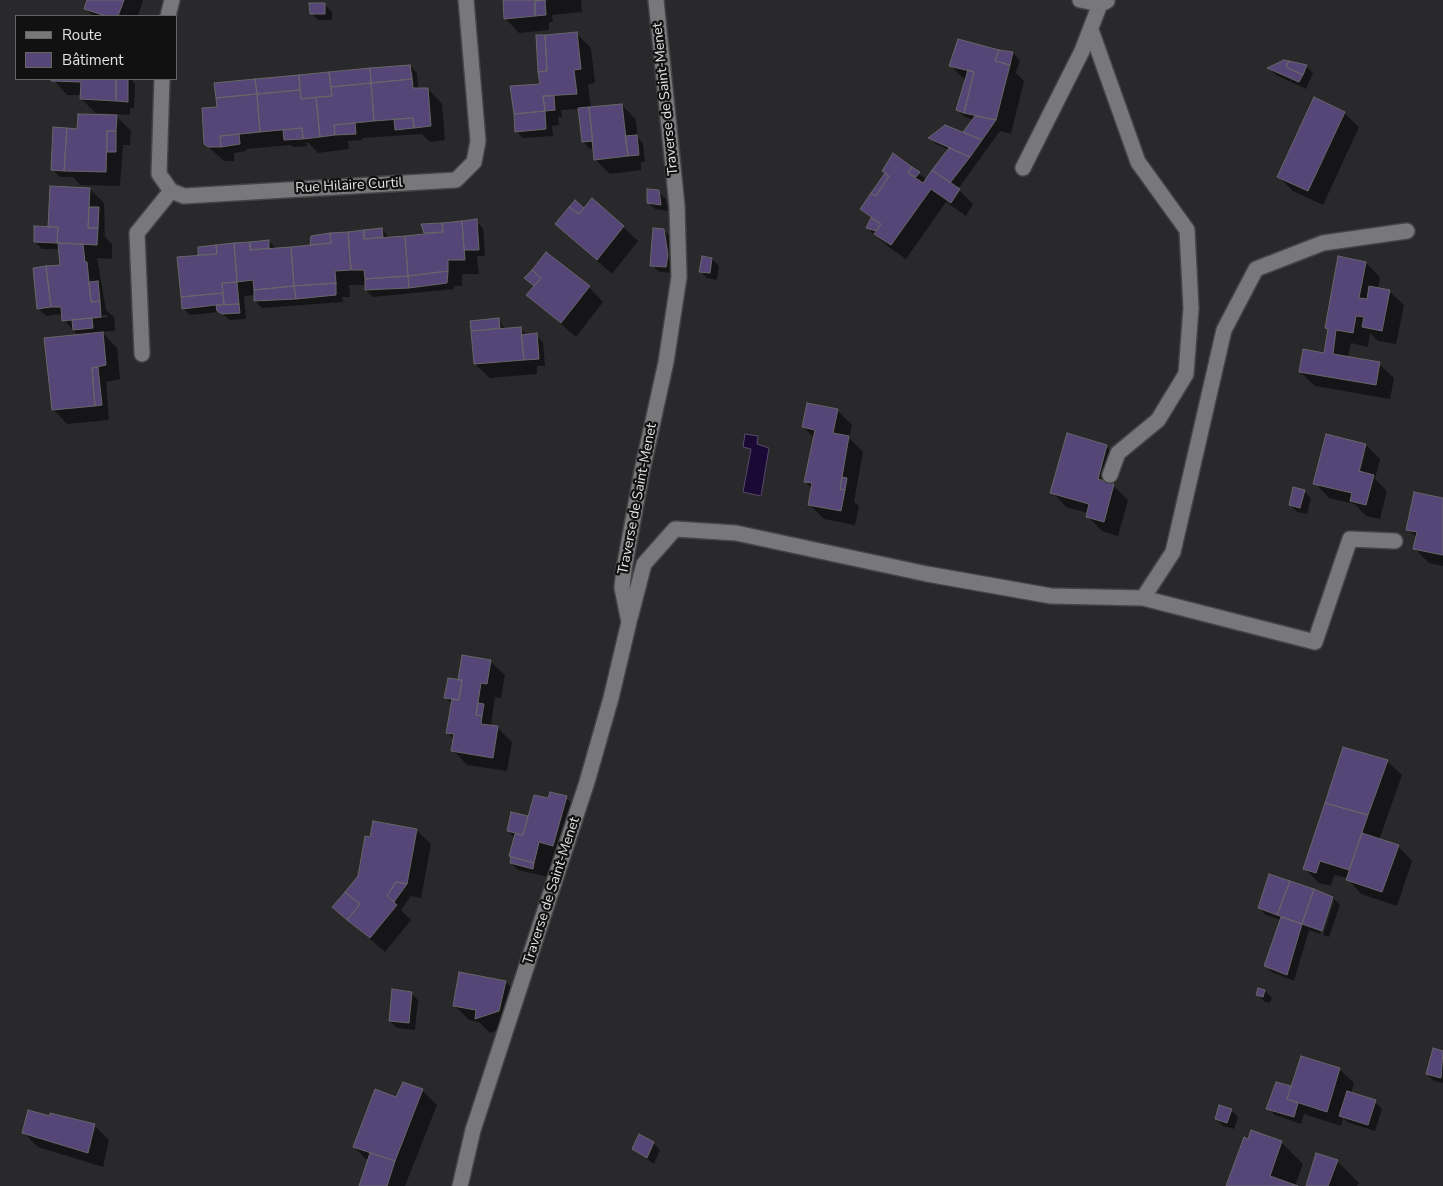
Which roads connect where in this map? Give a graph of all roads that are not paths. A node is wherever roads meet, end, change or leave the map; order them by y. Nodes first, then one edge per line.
1 (172, 0) edge
2 (466, 0) edge
3 (656, 0) edge
4 (1080, 0) edge
5 (1104, 2) edge
6 (168, 15) edge
7 (1091, 30) junction
8 (162, 80) edge
9 (1023, 168) dead end
10 (172, 191) junction
11 (1406, 231) dead end
12 (142, 354) dead end
13 (1110, 475) dead end
14 (1396, 541) dead end
15 (1143, 598) junction
16 (628, 622) junction
17 (460, 1186) edge

1 - 6 street
2 - 10 street, Rue Hilaire Curtil
3 - 16 street, Traverse de Saint-Menet
4 - 5 street
5 - 7 street
7 - 9 street
7 - 13 street
8 - 10 street
10 - 12 street
11 - 15 street
14 - 15 street
15 - 16 street
16 - 17 street, Traverse de Saint-Menet

